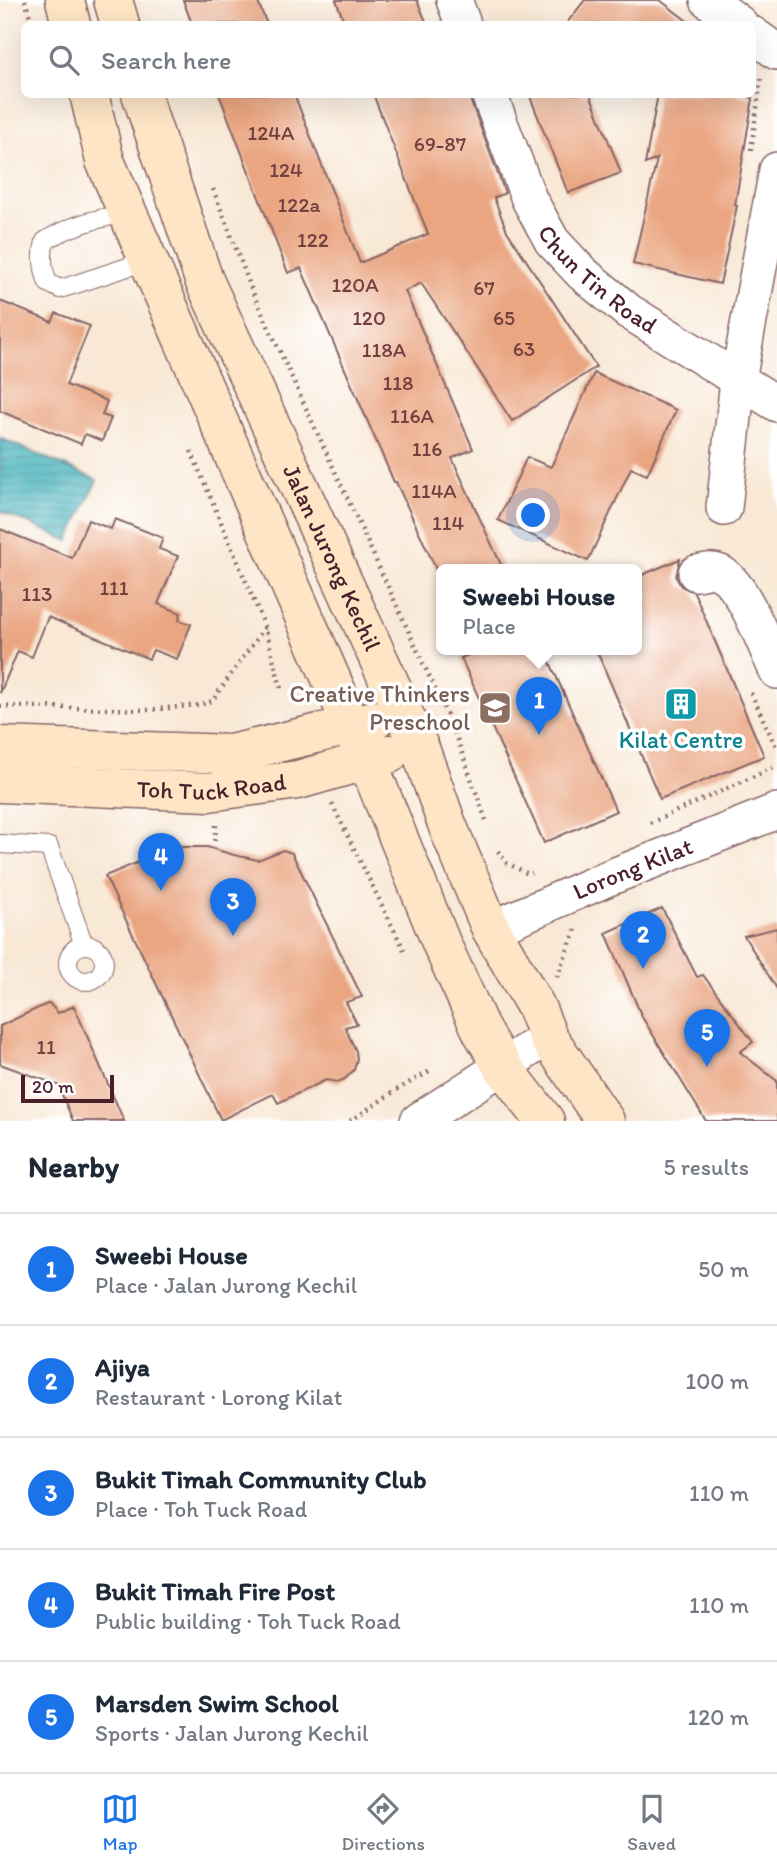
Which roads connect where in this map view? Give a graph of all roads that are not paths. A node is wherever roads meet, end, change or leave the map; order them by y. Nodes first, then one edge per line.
1 (65, 0) edge
2 (113, 0) edge
3 (454, 0) edge
4 (708, 0) edge
5 (70, 21) edge
6 (119, 21) edge
7 (462, 21) edge
8 (736, 21) edge
9 (756, 37) edge
10 (777, 52) edge
11 (90, 98) edge
12 (142, 98) edge
13 (491, 98) edge
14 (777, 170) edge
15 (128, 213) junction
16 (149, 260) junction
17 (738, 380) junction
18 (777, 404) edge
19 (724, 508) dead end
20 (696, 573) dead end
21 (777, 671) edge
22 (411, 728) junction
23 (359, 743) junction
24 (0, 746) edge
25 (0, 783) edge
26 (777, 811) edge
27 (0, 844) edge
28 (491, 929) junction
29 (84, 945) dead end
30 (548, 1037) junction
31 (503, 1067) junction
32 (418, 1121) edge
33 (545, 1121) edge
34 (605, 1121) edge

1 - 5 main road
2 - 6 main road
3 - 7 street
4 - 8 street
9 - 10 street
11 - 15 main road, Jalan Jurong Kechil
12 - 22 main road, Jalan Jurong Kechil
13 - 17 street, Chun Tin Road
14 - 17 street
15 - 16 main road, Jalan Jurong Kechil
15 - 16 lane
16 - 23 main road, Jalan Jurong Kechil
17 - 18 street, Chun Tin Road
17 - 19 street
20 - 21 street
22 - 23 main road, Toh Tuck Road
22 - 28 main road, Jalan Jurong Kechil
23 - 24 main road, Toh Tuck Road
23 - 25 main road, Toh Tuck Road
23 - 31 main road, Jalan Jurong Kechil
26 - 28 street, Lorong Kilat
27 - 29 lane
28 - 30 main road, Jalan Jurong Kechil
30 - 31 street
30 - 34 main road, Jalan Jurong Kechil
31 - 32 street
31 - 33 main road, Jalan Jurong Kechil

